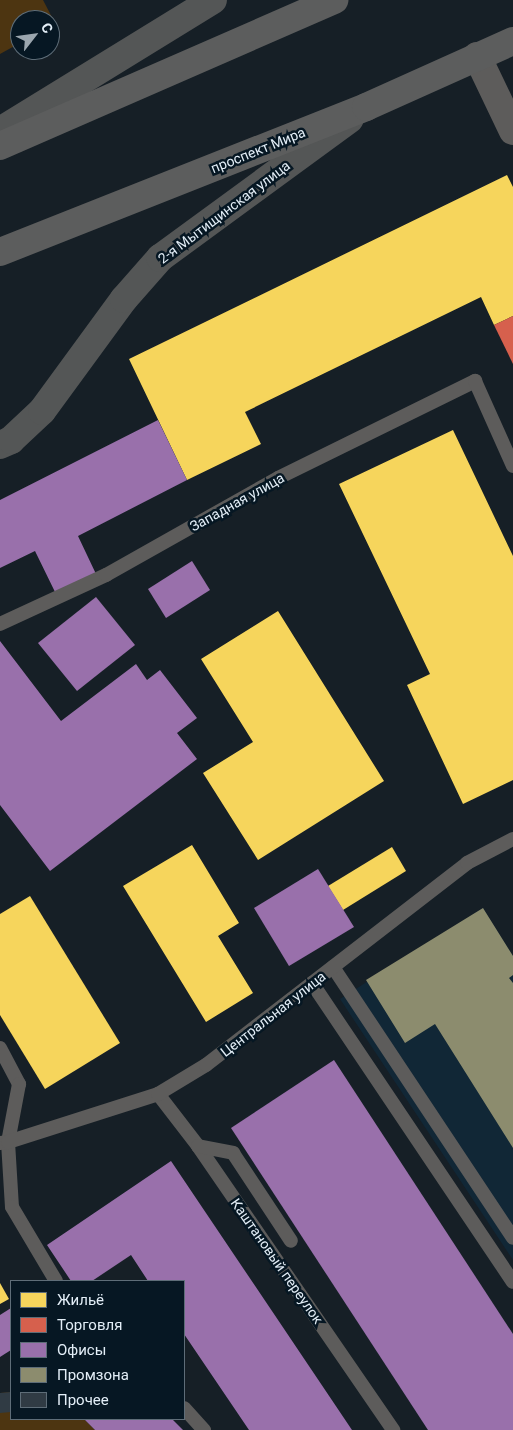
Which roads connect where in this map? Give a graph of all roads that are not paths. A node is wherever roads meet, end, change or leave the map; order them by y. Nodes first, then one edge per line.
1 (213, 0) edge
2 (334, 0) edge
3 (513, 40) edge
4 (477, 56) junction
5 (366, 107) junction
6 (0, 131) edge
7 (513, 131) edge
8 (0, 146) edge
9 (0, 252) edge
10 (0, 445) edge
11 (513, 466) edge
12 (0, 624) edge
13 (513, 838) edge
14 (333, 967) junction
15 (312, 983) junction
16 (0, 1048) edge
17 (158, 1094) junction
18 (4, 1143) edge
19 (198, 1146) junction
20 (513, 1238) edge
21 (291, 1241) dead end
22 (55, 1280) edge
23 (513, 1282) edge
24 (185, 1409) edge
25 (204, 1430) edge
26 (393, 1430) edge

1 - 6 street
2 - 8 main road
3 - 4 main road, проспект Мира
4 - 5 main road, проспект Мира
4 - 7 street
5 - 9 main road, проспект Мира
5 - 10 street, 2-я Мытищинская улица
11 - 12 lane, Западная улица
13 - 14 lane, Центральная улица
14 - 15 lane, Центральная улица
14 - 20 lane
15 - 17 lane, Центральная улица
15 - 23 lane
16 - 18 lane
17 - 18 lane, Центральная улица
17 - 19 lane, Каштановый переулок
18 - 22 lane
19 - 21 lane
19 - 26 lane, Каштановый переулок
24 - 25 lane

